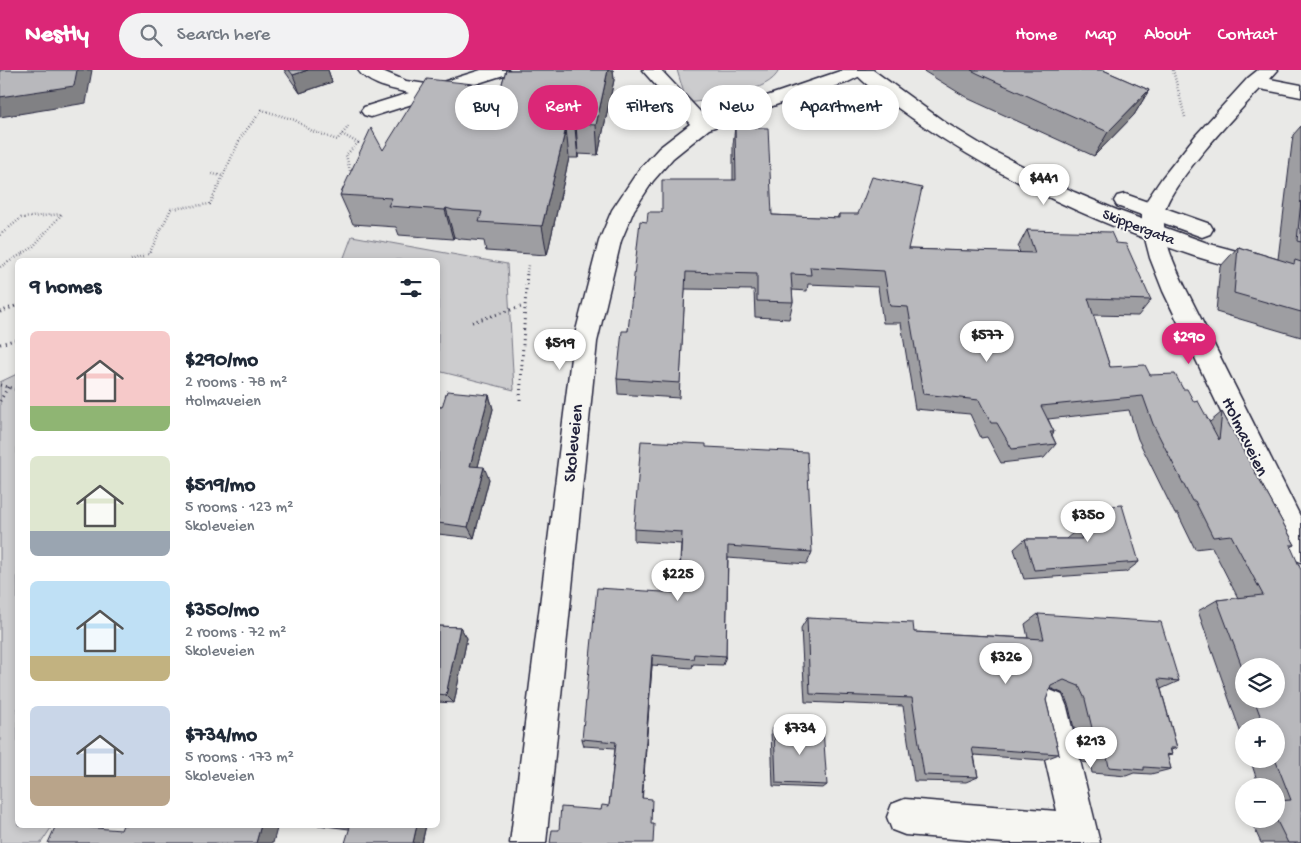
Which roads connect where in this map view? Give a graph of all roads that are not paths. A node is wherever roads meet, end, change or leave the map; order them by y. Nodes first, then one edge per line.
1 (367, 70) edge
2 (651, 70) edge
3 (857, 70) edge
4 (862, 70) edge
5 (506, 73) edge
6 (1262, 76) edge
7 (1301, 91) edge
8 (444, 94) junction
9 (772, 100) edge
10 (371, 111) dead end
11 (701, 124) edge
12 (701, 126) edge
13 (1154, 223) junction
14 (1301, 261) edge
15 (1301, 276) edge
16 (1301, 548) edge
17 (1050, 708) edge
18 (905, 817) dead end
19 (1081, 837) edge
20 (528, 843) edge

1 - 8 street
2 - 11 street
3 - 9 street, Skoleveien
4 - 13 street, Skippergata
5 - 8 street
6 - 7 street
6 - 13 street
8 - 10 street
12 - 20 street, Skoleveien
13 - 14 street, Skippergata
13 - 15 street, Skippergata
13 - 16 street, Holmaveien
17 - 19 street
18 - 19 street

